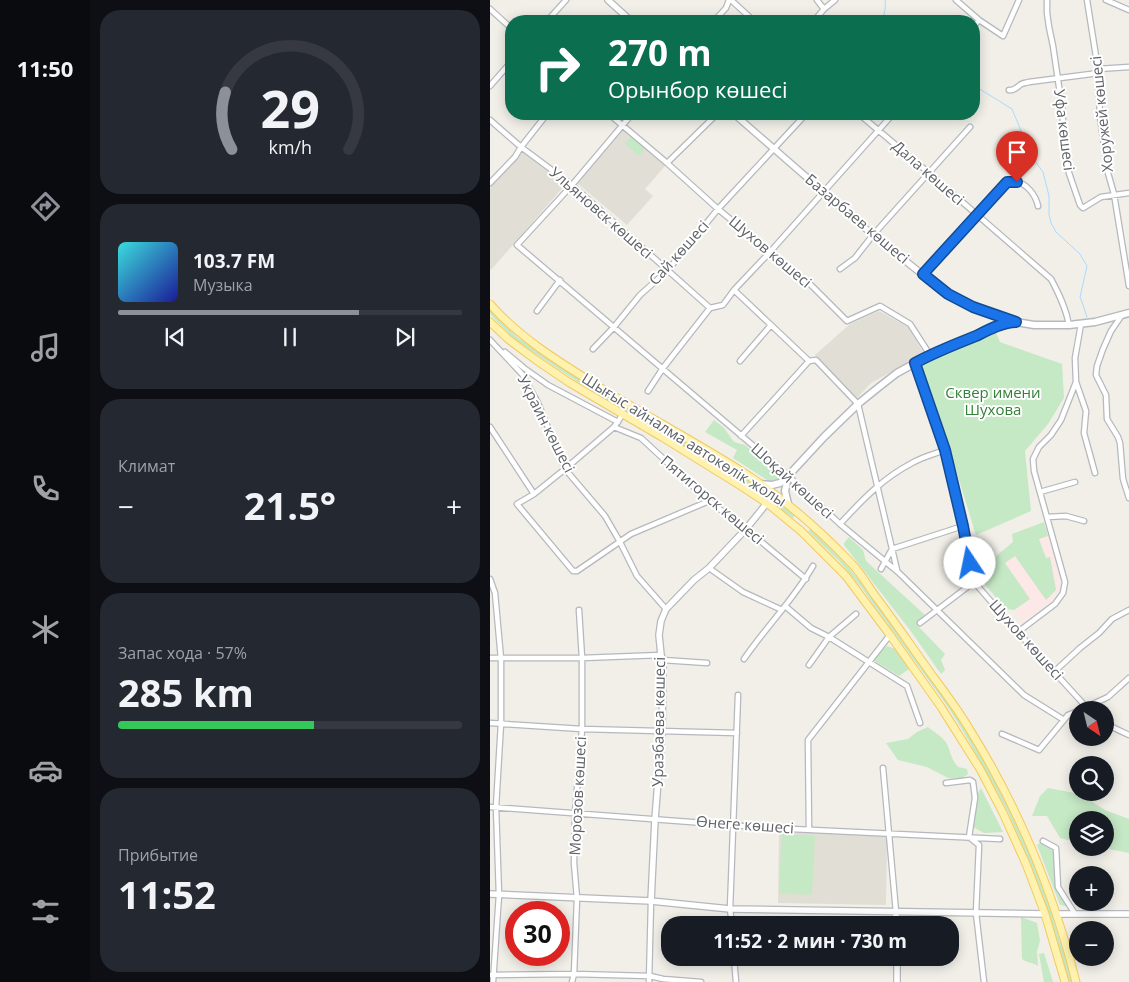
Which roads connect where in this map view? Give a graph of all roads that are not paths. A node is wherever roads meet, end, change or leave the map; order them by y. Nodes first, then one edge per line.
1 (566, 0) edge
2 (608, 0) edge
3 (730, 0) edge
4 (817, 0) edge
5 (835, 0) edge
6 (956, 0) edge
7 (1019, 0) edge
8 (1047, 0) edge
9 (1087, 0) edge
10 (1106, 0) edge
11 (490, 9) edge
12 (824, 10) junction
13 (1129, 10) edge
14 (552, 15) edge
15 (623, 15) edge
16 (720, 15) edge
17 (747, 15) edge
18 (819, 15) edge
19 (973, 15) edge
20 (980, 21) edge
21 (505, 23) edge
22 (1129, 67) edge
23 (505, 69) edge
24 (1098, 69) junction
25 (1057, 78) junction
26 (490, 86) edge
27 (1009, 90) dead end
28 (490, 120) edge
29 (542, 120) edge
30 (616, 120) edge
31 (627, 120) edge
32 (711, 120) edge
33 (741, 120) edge
34 (800, 120) edge
35 (866, 120) edge
36 (888, 120) edge
37 (622, 125) junction
38 (970, 127) dead end
39 (878, 131) junction
40 (521, 147) junction
41 (773, 148) junction
42 (668, 163) junction
43 (929, 173) junction
44 (490, 183) edge
45 (572, 184) junction
46 (823, 192) junction
47 (1129, 192) edge
48 (1114, 194) junction
49 (1038, 206) dead end
50 (718, 209) junction
51 (977, 216) junction
52 (873, 234) junction
53 (770, 252) junction
54 (840, 269) dead end
55 (668, 270) junction
56 (923, 274) junction
57 (560, 280) junction
58 (1129, 286) edge
59 (734, 290) junction
60 (490, 304) edge
61 (710, 308) junction
62 (537, 311) dead end
63 (1126, 314) edge
64 (490, 322) edge
65 (1016, 322) junction
66 (1081, 324) junction
67 (1069, 325) junction
68 (770, 326) junction
69 (614, 327) junction
70 (490, 340) edge
71 (593, 349) dead end
72 (930, 355) junction
73 (740, 361) dead end
74 (810, 361) junction
75 (915, 363) junction
76 (663, 368) junction
77 (1076, 382) junction
78 (648, 391) dead end
79 (858, 404) junction
80 (623, 414) junction
81 (618, 422) junction
82 (490, 427) edge
83 (614, 427) junction
84 (741, 436) junction
85 (945, 450) junction
86 (565, 468) junction
87 (1095, 473) dead end
88 (788, 476) junction
89 (1075, 482) dead end
90 (759, 484) junction
91 (878, 487) junction
92 (1040, 492) junction
93 (534, 494) junction
94 (1129, 498) edge
95 (709, 501) junction
96 (767, 503) junction
97 (788, 504) junction
98 (1047, 517) junction
99 (1084, 521) dead end
100 (840, 524) junction
101 (963, 526) junction
102 (746, 529) junction
103 (620, 542) junction
104 (892, 549) junction
105 (885, 561) junction
106 (813, 566) dead end
107 (709, 568) junction
108 (881, 568) dead end
109 (898, 572) junction
110 (490, 579) edge
111 (806, 579) junction
112 (974, 582) junction
113 (784, 608) junction
114 (578, 610) dead end
115 (666, 610) junction
116 (936, 610) junction
117 (1129, 610) edge
118 (856, 614) dead end
119 (920, 623) dead end
120 (1018, 632) junction
121 (890, 634) junction
122 (829, 637) junction
123 (490, 658) edge
124 (501, 658) junction
125 (582, 658) junction
126 (662, 658) junction
127 (744, 659) dead end
128 (869, 662) junction
129 (707, 663) dead end
130 (809, 665) dead end
131 (1054, 672) junction
132 (1129, 678) edge
133 (738, 695) dead end
134 (1080, 701) edge
135 (1102, 701) edge
136 (1069, 715) edge
137 (1064, 720) junction
138 (490, 723) edge
139 (501, 723) junction
140 (920, 723) dead end
141 (1114, 728) edge
142 (582, 729) junction
143 (662, 732) junction
144 (737, 733) junction
145 (1002, 734) dead end
146 (1129, 734) edge
147 (883, 768) dead end
148 (946, 783) dead end
149 (493, 807) edge
150 (575, 813) junction
151 (655, 819) junction
152 (734, 825) junction
153 (809, 830) junction
154 (889, 834) junction
155 (969, 837) junction
156 (1000, 839) dead end
157 (1043, 841) dead end
158 (490, 894) edge
159 (498, 895) junction
160 (577, 898) junction
161 (652, 901) junction
162 (730, 909) junction
163 (896, 912) junction
164 (976, 913) junction
165 (1045, 914) junction
166 (1056, 914) junction
167 (1075, 914) junction
168 (1129, 914) edge
169 (731, 916) edge
170 (896, 916) edge
171 (735, 966) edge
172 (897, 966) edge
173 (574, 974) junction
174 (492, 976) edge
175 (650, 979) edge
176 (493, 982) edge
177 (572, 982) edge
178 (701, 982) edge
179 (736, 982) edge
180 (897, 982) edge
181 (984, 982) edge
182 (1065, 982) edge
183 (1076, 982) edge

1 - 14 street
2 - 15 street
3 - 16 street
3 - 17 street
4 - 12 street
5 - 12 street
6 - 19 street
7 - 20 street
8 - 25 street, Уфа көшесі
9 - 24 street, Хоружей көшесі
10 - 13 street
11 - 21 street
12 - 18 street
22 - 24 street
23 - 26 street
24 - 25 street
24 - 48 street, Хоружей көшесі
25 - 27 street
25 - 48 street, Уфа көшесі
28 - 40 street, Ульяновск көшесі
29 - 40 street
30 - 37 street, Шухов көшесі
31 - 37 street
32 - 42 street
33 - 41 street, Базарбаев көшесі
34 - 41 street, Сай көшесі
35 - 39 street, Дала көшесі
36 - 39 street
37 - 42 street, Шухов көшесі
37 - 45 street
38 - 43 street
39 - 43 street, Дала көшесі
39 - 46 street
40 - 44 street
40 - 45 street, Ульяновск көшесі
41 - 46 street, Базарбаев көшесі
41 - 50 street, Сай көшесі
42 - 50 street, Шухов көшесі
43 - 51 street, Дала көшесі
43 - 52 street
45 - 55 street, Ульяновск көшесі
45 - 57 street, Шоқай көшесі
46 - 52 street, Базарбаев көшесі
46 - 53 street
47 - 48 street, Уфа көшесі
48 - 58 street, Хоружей көшесі
49 - 51 street
50 - 53 street, Шухов көшесі
50 - 55 street, Сай көшесі
51 - 56 street
51 - 67 street, Дала көшесі
52 - 54 street
52 - 56 street, Базарбаев көшесі
53 - 59 street
53 - 72 street, Шухов көшесі
55 - 61 street, Ульяновск көшесі
55 - 69 street, Сай көшесі
56 - 65 street, Базарбаев көшесі
57 - 62 street
57 - 69 street, Шоқай көшесі
59 - 61 street
59 - 68 street
60 - 90 main road, Шығыс айналма автокөлік жолы
61 - 76 street
63 - 66 main road
63 - 94 street
64 - 80 main road, Шығыс айналма автокөлік жолы
65 - 67 main road
65 - 72 main road
66 - 67 main road
66 - 77 street
68 - 73 street
68 - 74 street
69 - 71 street, Сай көшесі
69 - 76 street, Шоқай көшесі
70 - 81 street
70 - 86 street, Украин көшесі
72 - 75 main road
74 - 79 street
74 - 84 street
75 - 79 main road
75 - 85 street
76 - 78 street
76 - 84 street, Шоқай көшесі
77 - 87 street
77 - 92 street
79 - 88 main road
79 - 91 street
80 - 81 street
80 - 96 main road, Шығыс айналма автокөлік жолы
81 - 83 street
82 - 93 street
83 - 86 street
83 - 95 street, Пятигорск көшесі
84 - 88 street, Шоқай көшесі
85 - 91 street
85 - 101 street
86 - 93 street
86 - 103 street, Украин көшесі
88 - 90 main road
88 - 97 main road
88 - 100 street, Шоқай көшесі
89 - 92 street
90 - 97 main road, Шығыс айналма автокөлік жолы
91 - 100 street
91 - 104 street
92 - 98 street
93 - 103 street
95 - 102 street, Пятигорск көшесі
95 - 103 street
96 - 102 street, Уразбаева көшесі
96 - 121 main road, Шығыс айналма автокөлік жолы
97 - 166 main road, Шығыс айналма автокөлік жолы
98 - 99 street
98 - 120 street
100 - 105 street, Шоқай көшесі
101 - 104 street
101 - 112 street
102 - 107 street, Уразбаева көшесі
102 - 111 street, Пятигорск көшесі
103 - 115 street, Украин көшесі
104 - 105 street
104 - 109 street
105 - 108 street
105 - 109 street, Шоқай көшесі
106 - 111 street
107 - 113 street
107 - 115 street, Уразбаева көшесі
109 - 116 street, Шоқай көшесі
110 - 124 street
111 - 113 street
112 - 116 street
112 - 120 street, Шухов көшесі
113 - 122 street
113 - 127 street
114 - 125 street, Морозов көшесі
115 - 126 street, Уразбаева көшесі
116 - 119 street
116 - 137 street, Шоқай көшесі
117 - 131 street
118 - 122 street
120 - 131 street, Шухов көшесі
121 - 128 street
121 - 165 main road, Шығыс айналма автокөлік жолы
122 - 128 street
122 - 130 street
123 - 124 street
124 - 125 street
124 - 139 street
125 - 126 street
125 - 142 street, Морозов көшесі
126 - 129 street
126 - 143 street, Уразбаева көшесі
128 - 140 street
128 - 153 street
131 - 134 street, Шухов көшесі
132 - 135 street
133 - 144 street
136 - 137 street
137 - 145 street
138 - 139 street
139 - 142 street
139 - 149 street
141 - 146 street
142 - 143 street
142 - 150 street, Морозов көшесі
143 - 144 street
143 - 151 street, Уразбаева көшесі
144 - 152 street
147 - 154 street
148 - 155 street
149 - 150 street, Өнеге көшесі
149 - 159 street
150 - 151 street, Өнеге көшесі
150 - 160 street, Морозов көшесі
151 - 152 street, Өнеге көшесі
151 - 161 street, Уразбаева көшесі
152 - 153 street, Өнеге көшесі
152 - 162 street
153 - 154 street, Өнеге көшесі
154 - 155 street, Өнеге көшесі
154 - 163 street
155 - 156 street, Өнеге көшесі
155 - 164 street
157 - 167 street
158 - 159 street
159 - 160 street
159 - 174 street
160 - 161 street
160 - 173 street, Морозов көшесі
161 - 162 street
161 - 175 street, Уразбаева көшесі
162 - 163 street
162 - 169 street
163 - 164 street
163 - 170 street
164 - 165 street
164 - 181 street
165 - 182 main road, Шығыс айналма автокөлік жолы
166 - 167 street
166 - 183 main road, Шығыс айналма автокөлік жолы
167 - 168 street
171 - 179 street
172 - 180 street
173 - 174 street
173 - 175 street
173 - 177 street, Морозов көшесі
174 - 176 street
175 - 178 street

